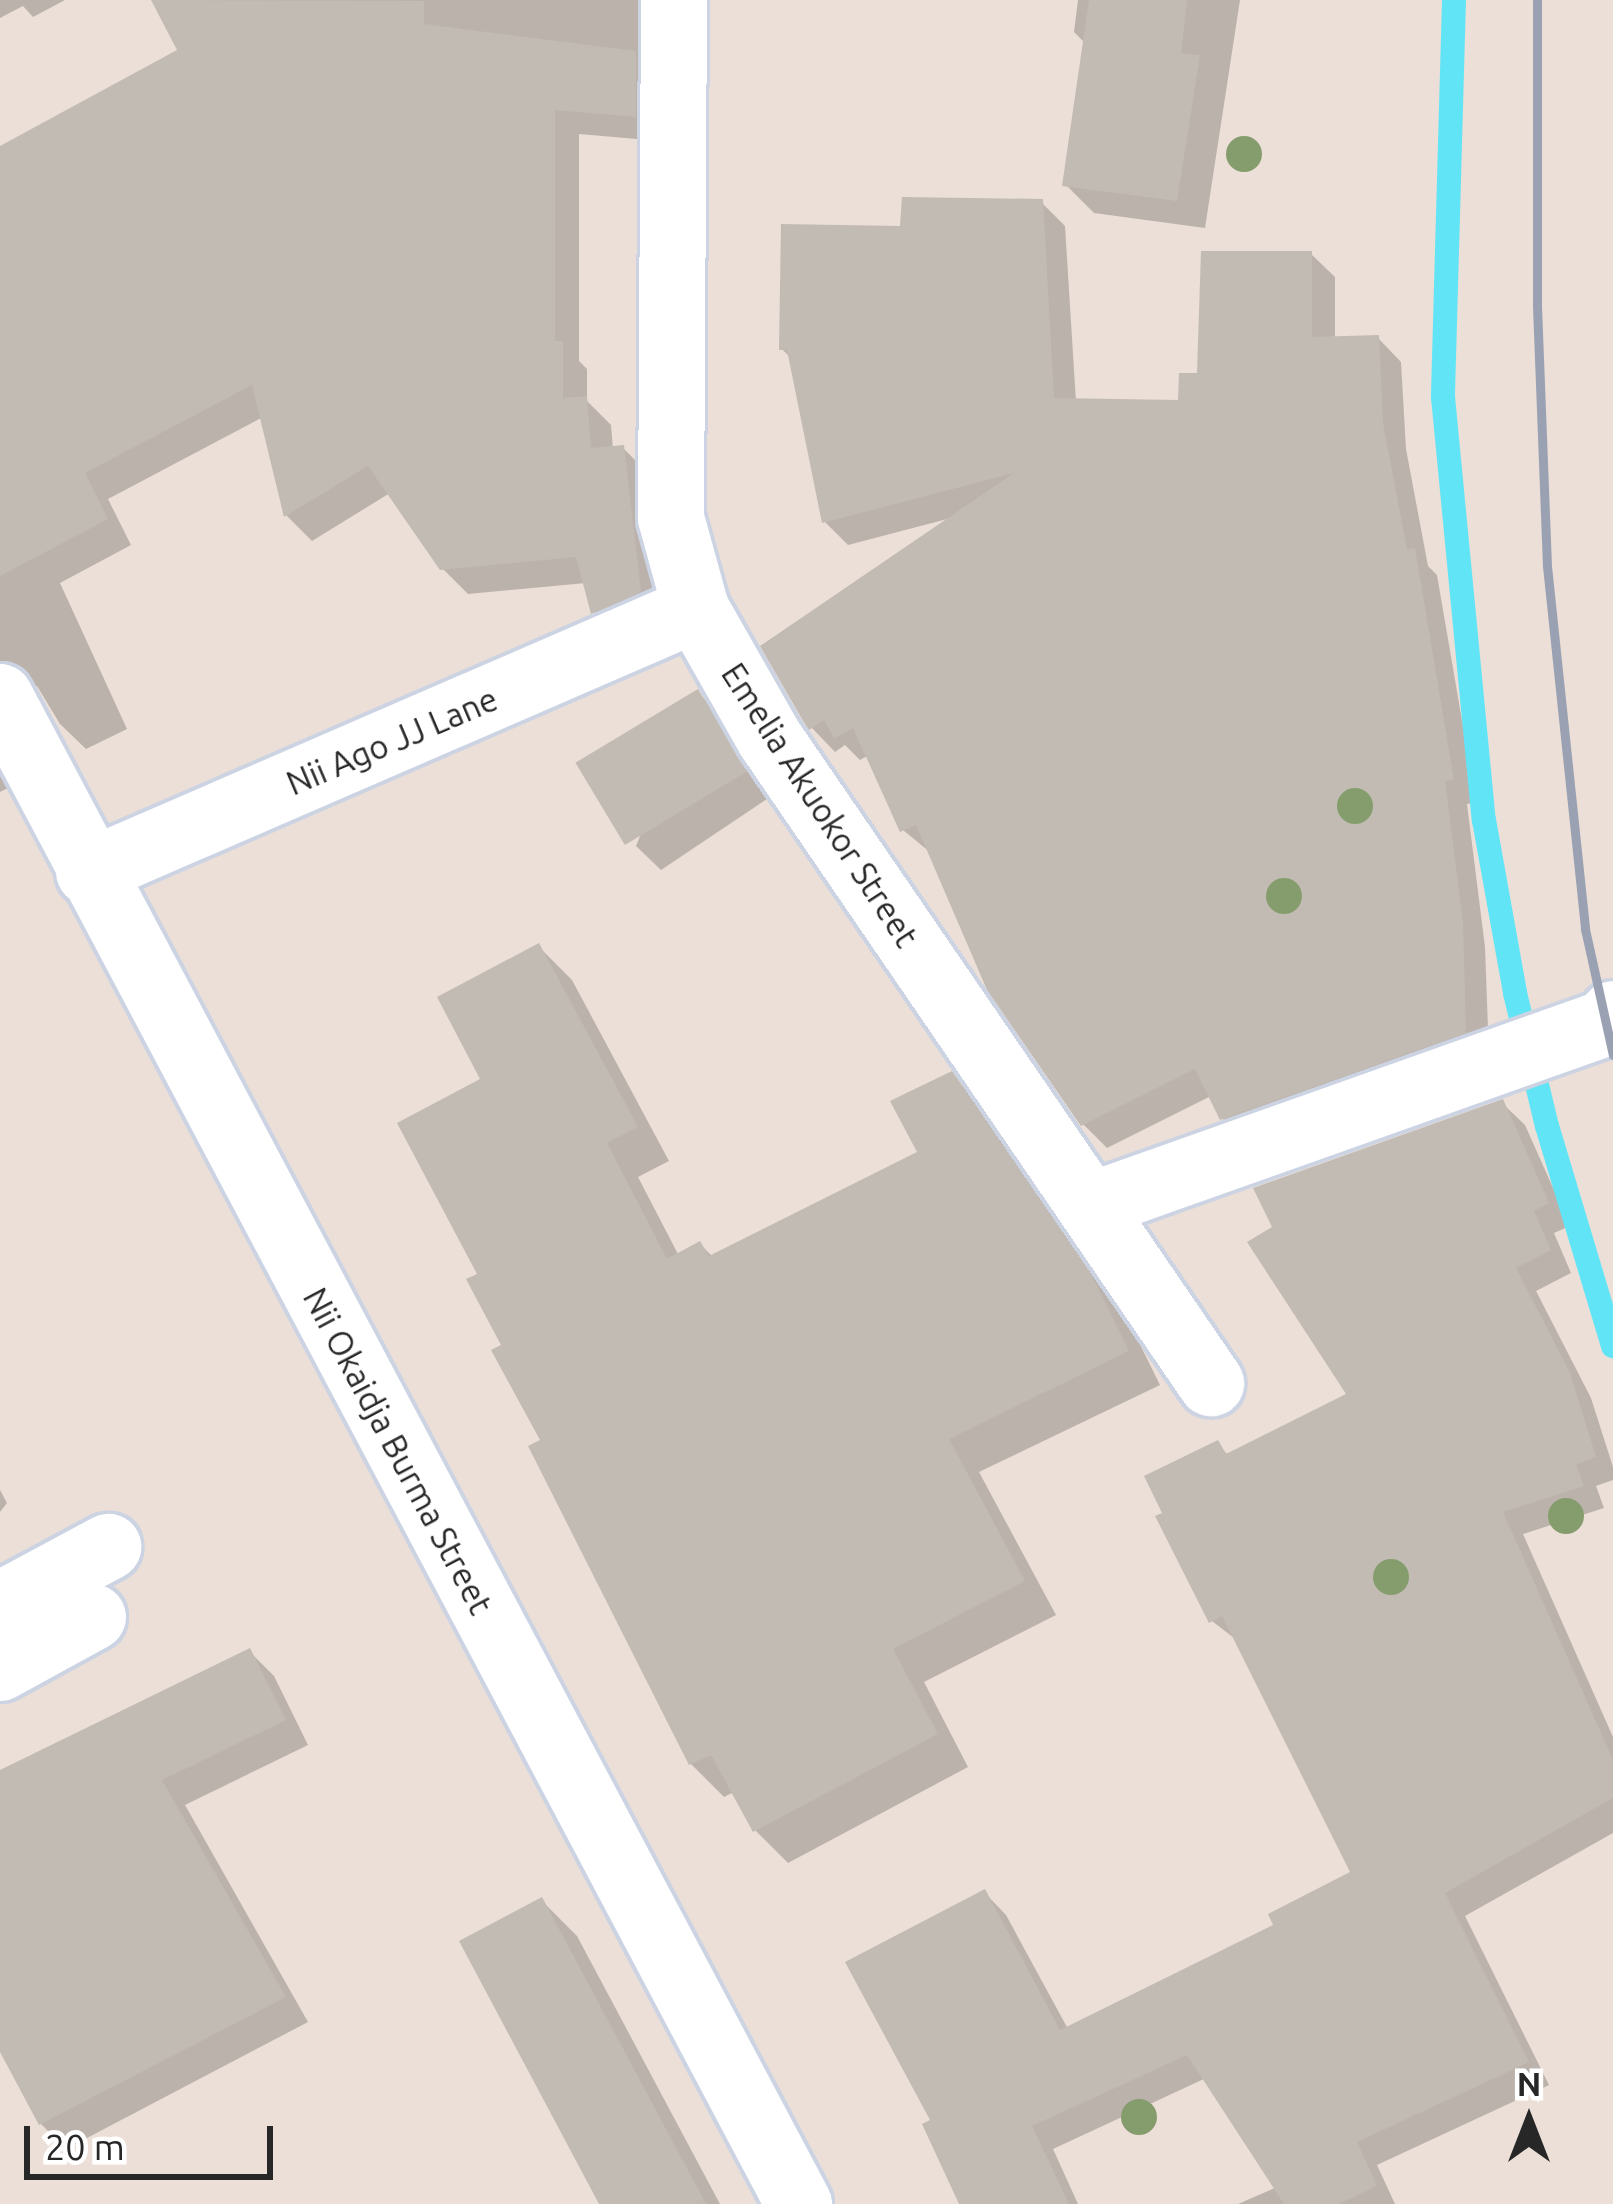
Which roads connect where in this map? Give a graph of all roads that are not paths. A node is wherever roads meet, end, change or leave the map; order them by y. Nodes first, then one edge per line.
1 (674, 0) edge
2 (696, 609) junction
3 (0, 697) edge
4 (88, 872) junction
5 (1610, 1018) edge
6 (1090, 1206) junction
7 (1211, 1383) dead end
8 (108, 1547) dead end
9 (0, 1605) edge
10 (93, 1617) dead end
11 (0, 1668) edge
12 (799, 2204) edge

1 - 2 street, Emelia Akuokor Street
2 - 4 street, Nii Ago JJ Lane
2 - 6 street, Emelia Akuokor Street
3 - 4 street, Nii Okaidja Burma Street
4 - 12 street, Nii Okaidja Burma Street
5 - 6 street
6 - 7 street, Emelia Akuokor Street
8 - 9 street
10 - 11 street

